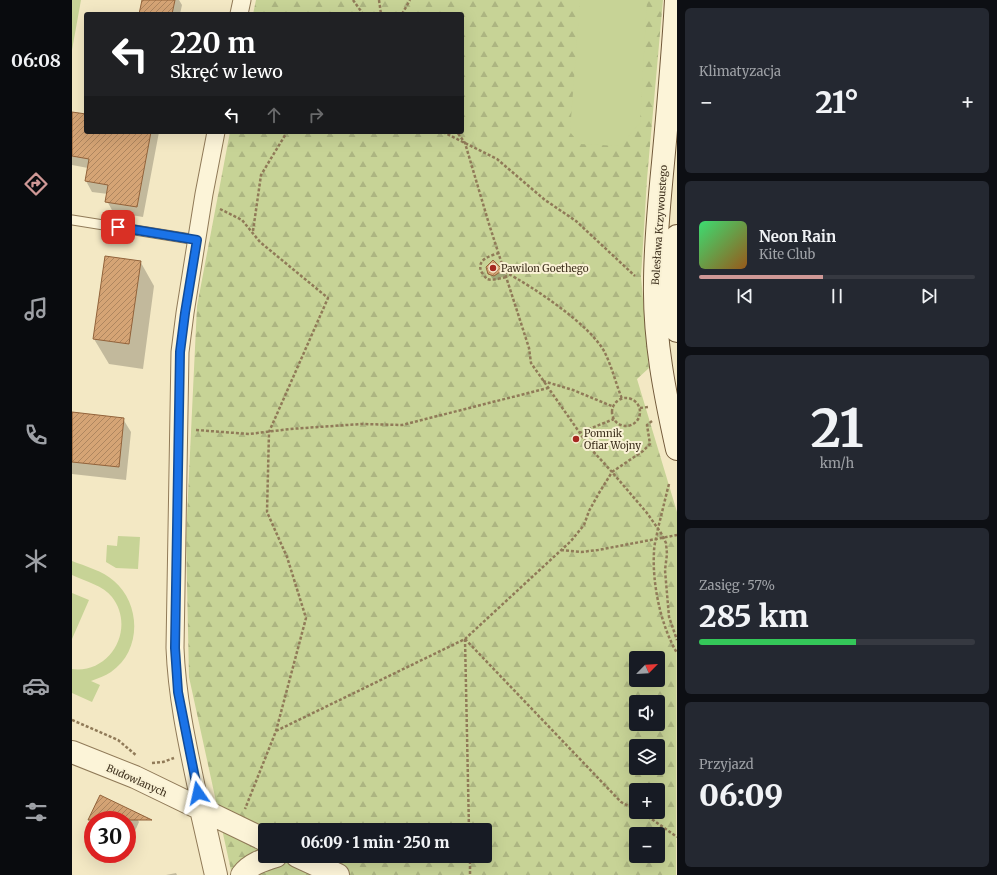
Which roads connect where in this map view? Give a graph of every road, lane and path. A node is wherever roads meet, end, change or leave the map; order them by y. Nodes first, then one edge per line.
1 (242, 0) edge
2 (353, 0) edge
3 (379, 0) edge
4 (410, 0) edge
5 (676, 0) edge
6 (240, 12) edge
7 (362, 12) edge
8 (381, 12) edge
9 (403, 12) edge
10 (216, 134) edge
11 (286, 134) edge
12 (447, 134) edge
13 (458, 134) edge
14 (465, 143) junction
15 (221, 202) dead end
16 (220, 209) junction
17 (218, 215) dead end
18 (72, 220) edge
19 (252, 232) junction
20 (677, 236) edge
21 (197, 240) junction
22 (499, 253) junction
23 (505, 272) junction
24 (507, 277) junction
25 (635, 282) dead end
26 (677, 331) edge
27 (543, 381) junction
28 (548, 388) junction
29 (622, 400) junction
30 (614, 407) junction
31 (648, 407) dead end
32 (640, 408) junction
33 (614, 418) junction
34 (651, 422) dead end
35 (270, 432) junction
36 (579, 433) junction
37 (195, 435) dead end
38 (677, 449) edge
39 (612, 472) junction
40 (669, 484) dead end
41 (658, 529) junction
42 (677, 535) edge
43 (656, 538) junction
44 (664, 538) junction
45 (561, 550) junction
46 (465, 640) junction
47 (677, 640) edge
48 (677, 653) edge
49 (72, 720) edge
50 (276, 731) junction
51 (72, 752) edge
52 (180, 757) dead end
53 (140, 758) dead end
54 (151, 763) dead end
55 (629, 806) edge
56 (201, 809) junction
57 (245, 810) dead end
58 (651, 819) edge
59 (469, 823) edge
60 (258, 837) edge
61 (677, 837) edge
62 (258, 861) edge
63 (312, 863) edge
64 (470, 863) edge
65 (216, 875) edge
66 (242, 875) edge
67 (338, 875) edge
68 (470, 875) edge

1 - 6 street
2 - 7 path
3 - 8 path
4 - 9 path
5 - 38 main road, Bolesława Krzywoustego
10 - 21 street
11 - 19 path
12 - 14 path
13 - 14 path
14 - 22 path
14 - 25 path
15 - 16 path
16 - 17 path
16 - 19 path
18 - 21 lane
19 - 35 path
20 - 26 main road, Bolesława Krzywoustego
21 - 56 street
22 - 23 path
22 - 24 path
23 - 24 path
23 - 29 path
24 - 27 path
27 - 28 path
27 - 30 path
28 - 35 path
28 - 36 path
29 - 30 path
29 - 32 path
30 - 33 path
31 - 32 path
32 - 33 path
33 - 36 path
34 - 39 path
35 - 37 path
35 - 50 path
36 - 39 path
39 - 41 path
39 - 45 path
40 - 41 path
41 - 43 path
41 - 44 path
42 - 44 path
43 - 44 path
43 - 45 path
43 - 48 path
44 - 47 path
45 - 46 path
46 - 50 path
46 - 55 path
46 - 59 path
49 - 53 path
50 - 57 path
51 - 56 main road, Budowlanych
52 - 54 path
56 - 60 main road, Budowlanych
56 - 65 main road
58 - 61 path
62 - 66 main road
63 - 67 main road
64 - 68 path

